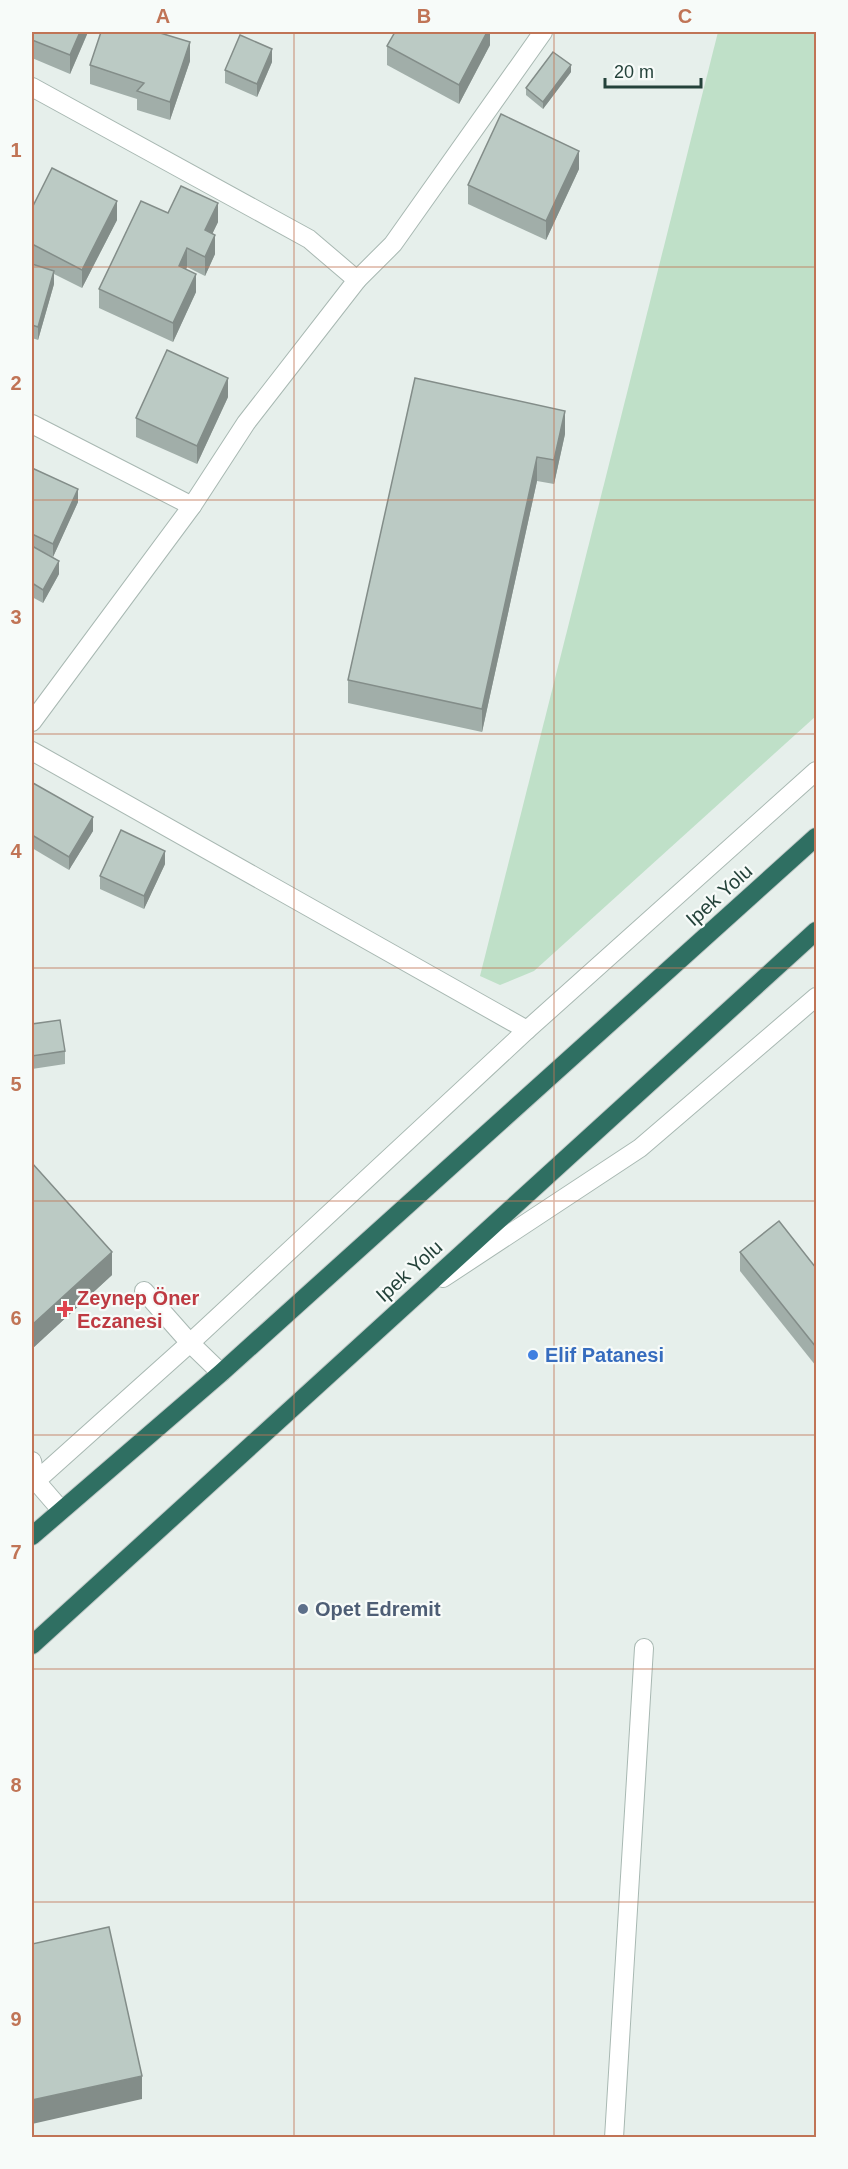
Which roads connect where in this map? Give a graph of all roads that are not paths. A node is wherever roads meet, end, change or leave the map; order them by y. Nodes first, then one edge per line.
1 (543, 32) edge
2 (32, 87) edge
3 (357, 280) junction
4 (32, 424) edge
5 (192, 506) junction
6 (32, 722) edge
7 (32, 751) edge
8 (816, 771) edge
9 (816, 837) edge
10 (816, 930) edge
11 (816, 997) edge
12 (527, 1030) junction
13 (144, 1291) dead end
14 (412, 1298) junction
15 (190, 1343) junction
16 (221, 1373) junction
17 (32, 1461) edge
18 (34, 1480) edge
19 (61, 1510) junction
20 (32, 1536) edge
21 (32, 1645) edge
22 (644, 1648) dead end
23 (614, 2138) edge

1 - 3 street
2 - 3 street
3 - 5 street
4 - 5 street
5 - 6 street
7 - 12 street
8 - 12 street
9 - 16 highway, Ipek Yolu
10 - 14 highway, Ipek Yolu
11 - 14 street
12 - 15 street
13 - 15 street
14 - 21 highway, Ipek Yolu
15 - 16 street
15 - 18 street
16 - 19 highway, Ipek Yolu
17 - 18 street
18 - 19 street
19 - 20 highway, Ipek Yolu
22 - 23 street

